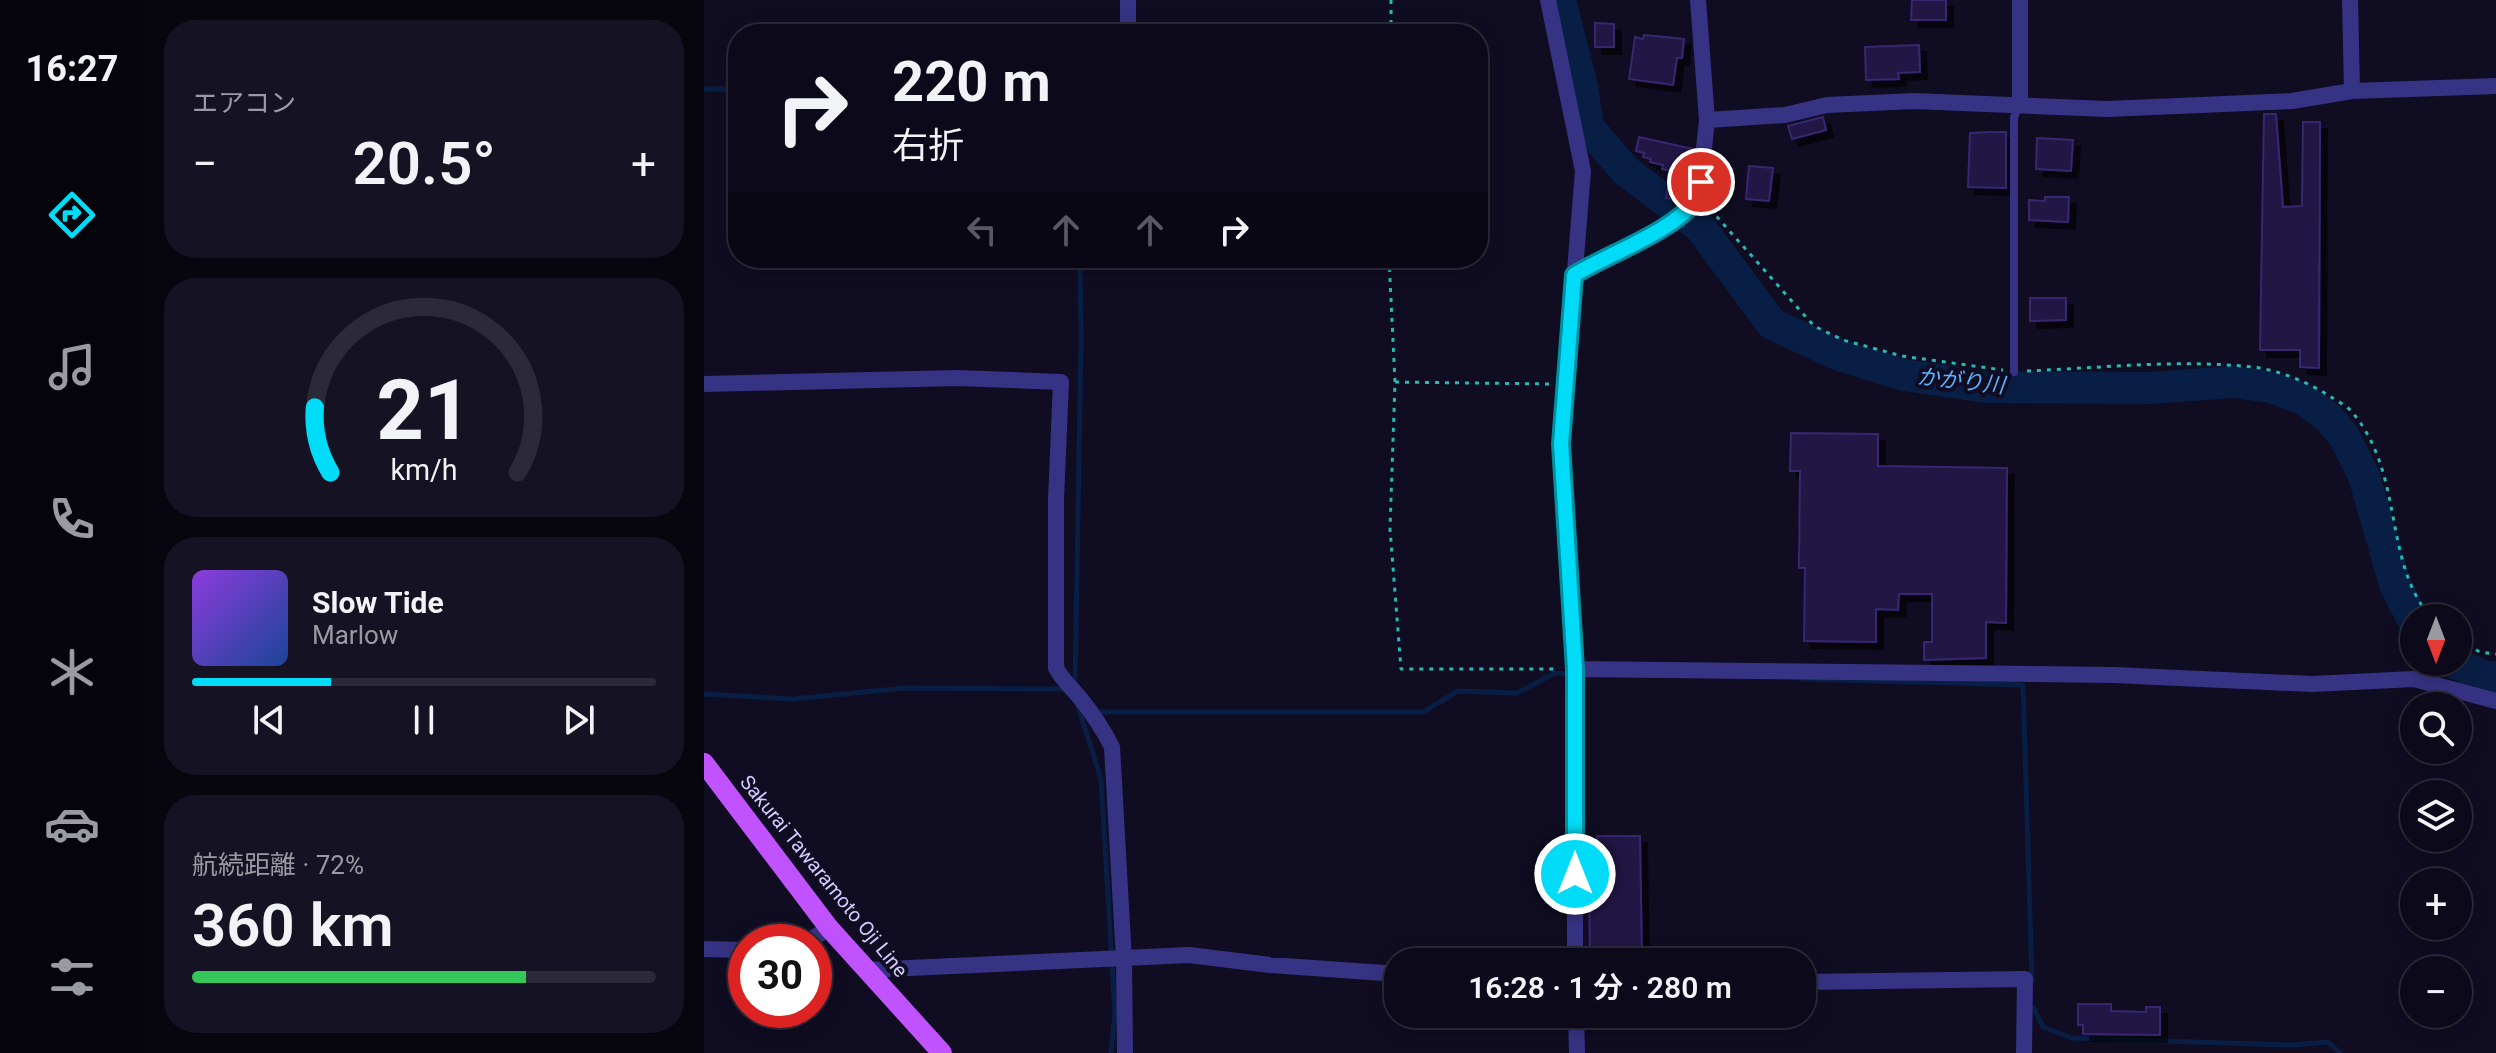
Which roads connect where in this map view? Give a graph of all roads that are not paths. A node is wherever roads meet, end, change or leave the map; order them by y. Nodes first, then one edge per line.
1 (1128, 0) edge
2 (1548, 0) edge
3 (1698, 0) edge
4 (2020, 0) edge
5 (2350, 0) edge
6 (1128, 24) edge
7 (2496, 86) edge
8 (2352, 91) junction
9 (2020, 104) junction
10 (1707, 120) junction
11 (1574, 275) junction
12 (2014, 372) road end
13 (704, 384) edge
14 (1575, 669) junction
15 (2496, 701) edge
16 (704, 763) edge
17 (826, 924) edge
18 (832, 932) edge
19 (1575, 948) edge
20 (704, 949) edge
21 (728, 950) edge
22 (1124, 960) junction
23 (865, 970) junction
24 (1384, 973) edge
25 (1816, 982) edge
26 (1576, 1028) edge
27 (942, 1053) edge
28 (1125, 1053) edge
29 (1577, 1053) edge
30 (2024, 1053) edge

1 - 6 street
2 - 11 street
3 - 10 street
4 - 9 street
5 - 8 street
7 - 8 street
8 - 9 street
9 - 10 street
9 - 12 lane
10 - 11 street
11 - 14 street
13 - 22 street
14 - 15 street
14 - 19 street
16 - 17 main road, Sakurai Tawaramoto Oji Line
18 - 23 main road, Sakurai Tawaramoto Oji Line
20 - 21 street
22 - 23 street
22 - 24 street
22 - 28 street
23 - 27 main road, Sakurai Tawaramoto Oji Line
25 - 30 street
26 - 29 street

